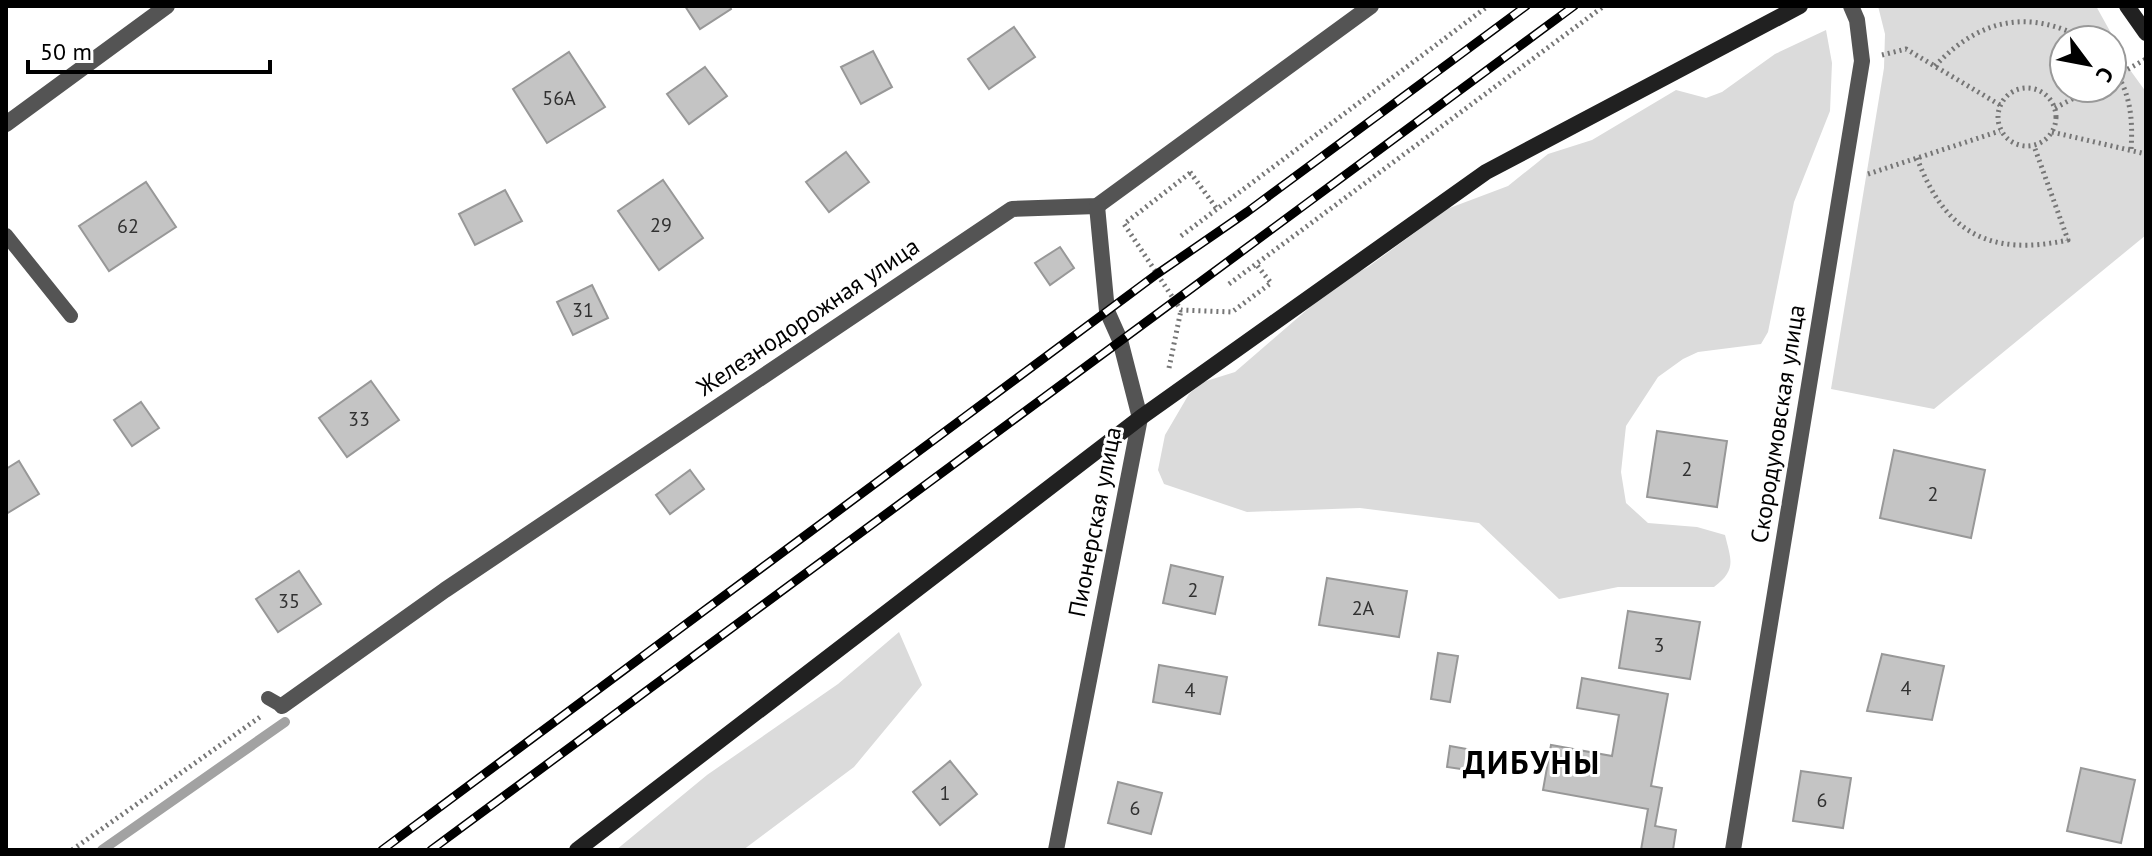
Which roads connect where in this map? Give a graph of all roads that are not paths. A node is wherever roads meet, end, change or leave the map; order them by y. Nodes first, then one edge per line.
1 (167, 6) edge
2 (1371, 6) edge
3 (1800, 6) edge
4 (1851, 6) edge
5 (2127, 6) edge
6 (2146, 33) edge
7 (6, 124) edge
8 (1097, 206) junction
9 (6, 235) edge
10 (71, 316) dead end
11 (1140, 418) junction
12 (275, 702) road end
13 (577, 850) edge
14 (1056, 850) edge
15 (1733, 850) edge

1 - 7 street
2 - 8 street
3 - 11 street
4 - 15 street, Скородумовская улица
5 - 6 street
8 - 11 street, Пионерская улица
8 - 12 street, Железнодорожная улица
9 - 10 lane
11 - 13 street
11 - 14 street, Пионерская улица

